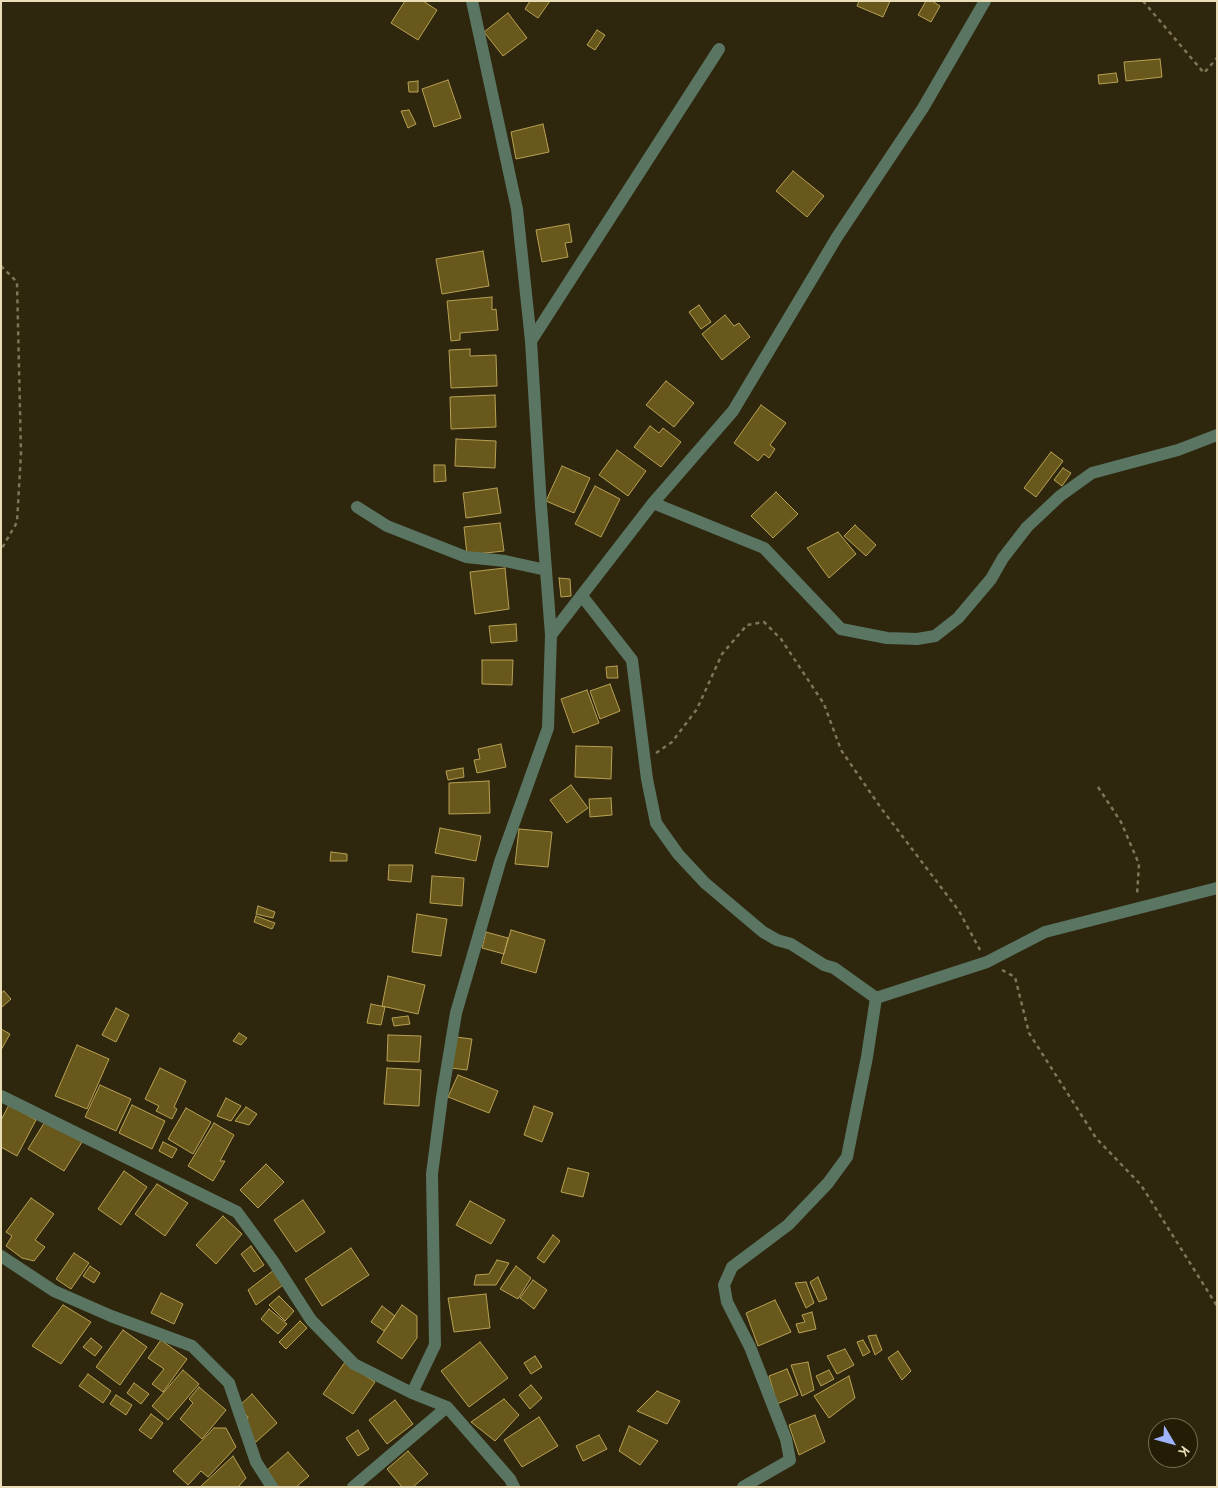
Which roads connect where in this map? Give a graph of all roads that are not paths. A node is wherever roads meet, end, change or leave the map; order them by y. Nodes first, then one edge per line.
1 (472, 1) edge
2 (985, 1) edge
3 (719, 49) dead end
4 (531, 341) junction
5 (1217, 435) edge
6 (653, 503) junction
7 (357, 507) dead end
8 (546, 570) junction
9 (582, 596) junction
10 (551, 635) junction
11 (1217, 888) edge
12 (876, 998) junction
13 (1, 1096) edge
14 (1, 1256) edge
15 (412, 1393) junction
16 (447, 1407) junction
17 (272, 1487) edge
18 (353, 1487) edge
19 (514, 1487) edge
20 (743, 1487) edge

1 - 4 street
2 - 6 street
3 - 4 street
4 - 8 street
5 - 6 street
6 - 9 street
7 - 8 street
8 - 10 street
9 - 10 street
9 - 12 street
10 - 15 street
11 - 12 street
12 - 20 street
13 - 15 street
14 - 17 street
15 - 16 street
16 - 18 street
16 - 19 street

